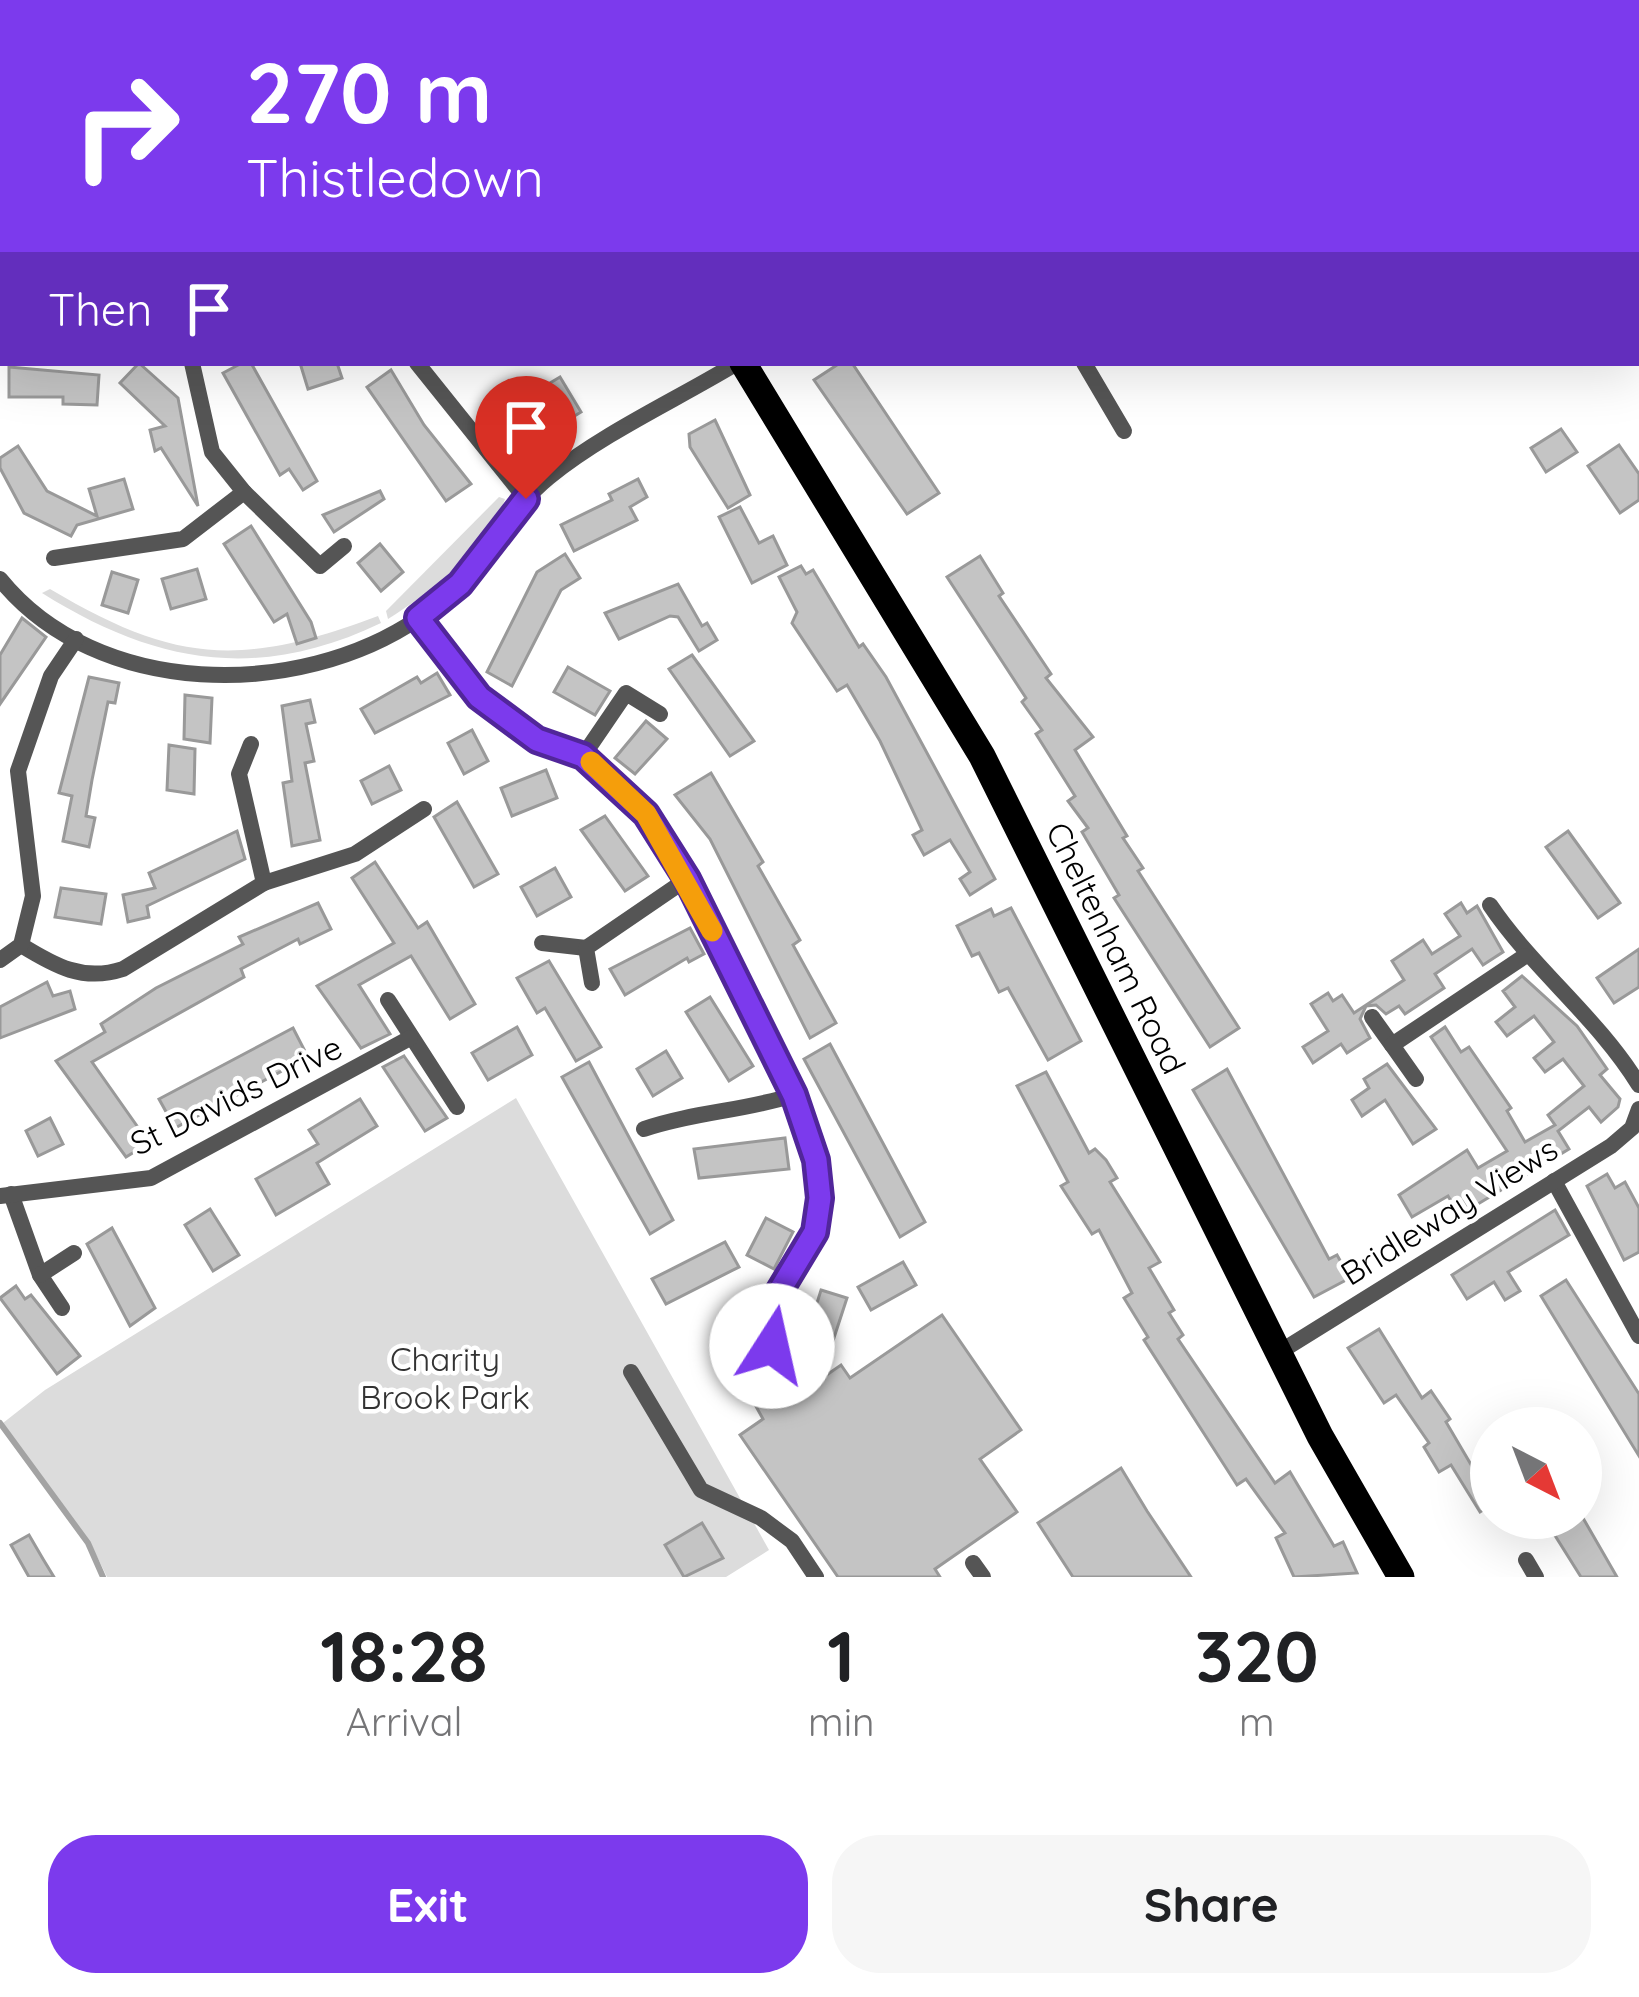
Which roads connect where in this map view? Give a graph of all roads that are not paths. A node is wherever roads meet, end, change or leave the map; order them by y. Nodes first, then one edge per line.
1 (193, 366) edge
2 (419, 366) edge
3 (735, 366) edge
4 (742, 366) edge
5 (1086, 366) edge
6 (1124, 431) dead end
7 (244, 492) junction
8 (526, 499) junction
9 (344, 546) dead end
10 (54, 558) dead end
11 (0, 579) edge
12 (418, 618) junction
13 (76, 639) junction
14 (660, 714) dead end
15 (251, 744) dead end
16 (583, 756) junction
17 (9, 770) edge
18 (424, 809) dead end
19 (687, 879) junction
20 (264, 883) junction
21 (1490, 905) dead end
22 (542, 944) dead end
23 (21, 945) junction
24 (586, 948) junction
25 (1525, 956) junction
26 (0, 960) edge
27 (592, 983) dead end
28 (388, 1000) dead end
29 (1372, 1017) dead end
30 (410, 1037) junction
31 (1392, 1045) junction
32 (1416, 1078) dead end
33 (1639, 1085) edge
34 (794, 1095) junction
35 (457, 1107) dead end
36 (1639, 1108) edge
37 (644, 1129) dead end
38 (1553, 1181) junction
39 (5, 1195) edge
40 (74, 1253) dead end
41 (40, 1275) junction
42 (62, 1308) dead end
43 (1637, 1335) edge
44 (772, 1346) dead end
45 (1278, 1353) junction
46 (631, 1372) dead end
47 (1526, 1559) dead end
48 (816, 1577) edge
49 (1401, 1577) edge
50 (1536, 1577) edge

1 - 7 street
2 - 8 street
3 - 8 street
4 - 45 main road, Cheltenham Road
5 - 6 street
7 - 9 street
7 - 10 street
8 - 12 street
11 - 13 street
12 - 13 street
12 - 16 street
13 - 17 street
14 - 16 street
15 - 20 street
16 - 19 street
17 - 23 street
18 - 20 street
19 - 24 street
19 - 34 street
20 - 23 street
21 - 25 street
22 - 24 street
23 - 26 street
24 - 27 street
25 - 31 street
25 - 33 street
28 - 30 street
29 - 31 street
30 - 35 street
30 - 39 street, St Davids Drive
31 - 32 street
34 - 37 street
34 - 44 street
36 - 38 street, Bridleway Views
38 - 43 street
38 - 45 street, Bridleway Views
39 - 41 street, St Davids Drive
40 - 41 street
41 - 42 street, St Davids Drive
45 - 49 main road, Cheltenham Road
46 - 48 street
47 - 50 street

